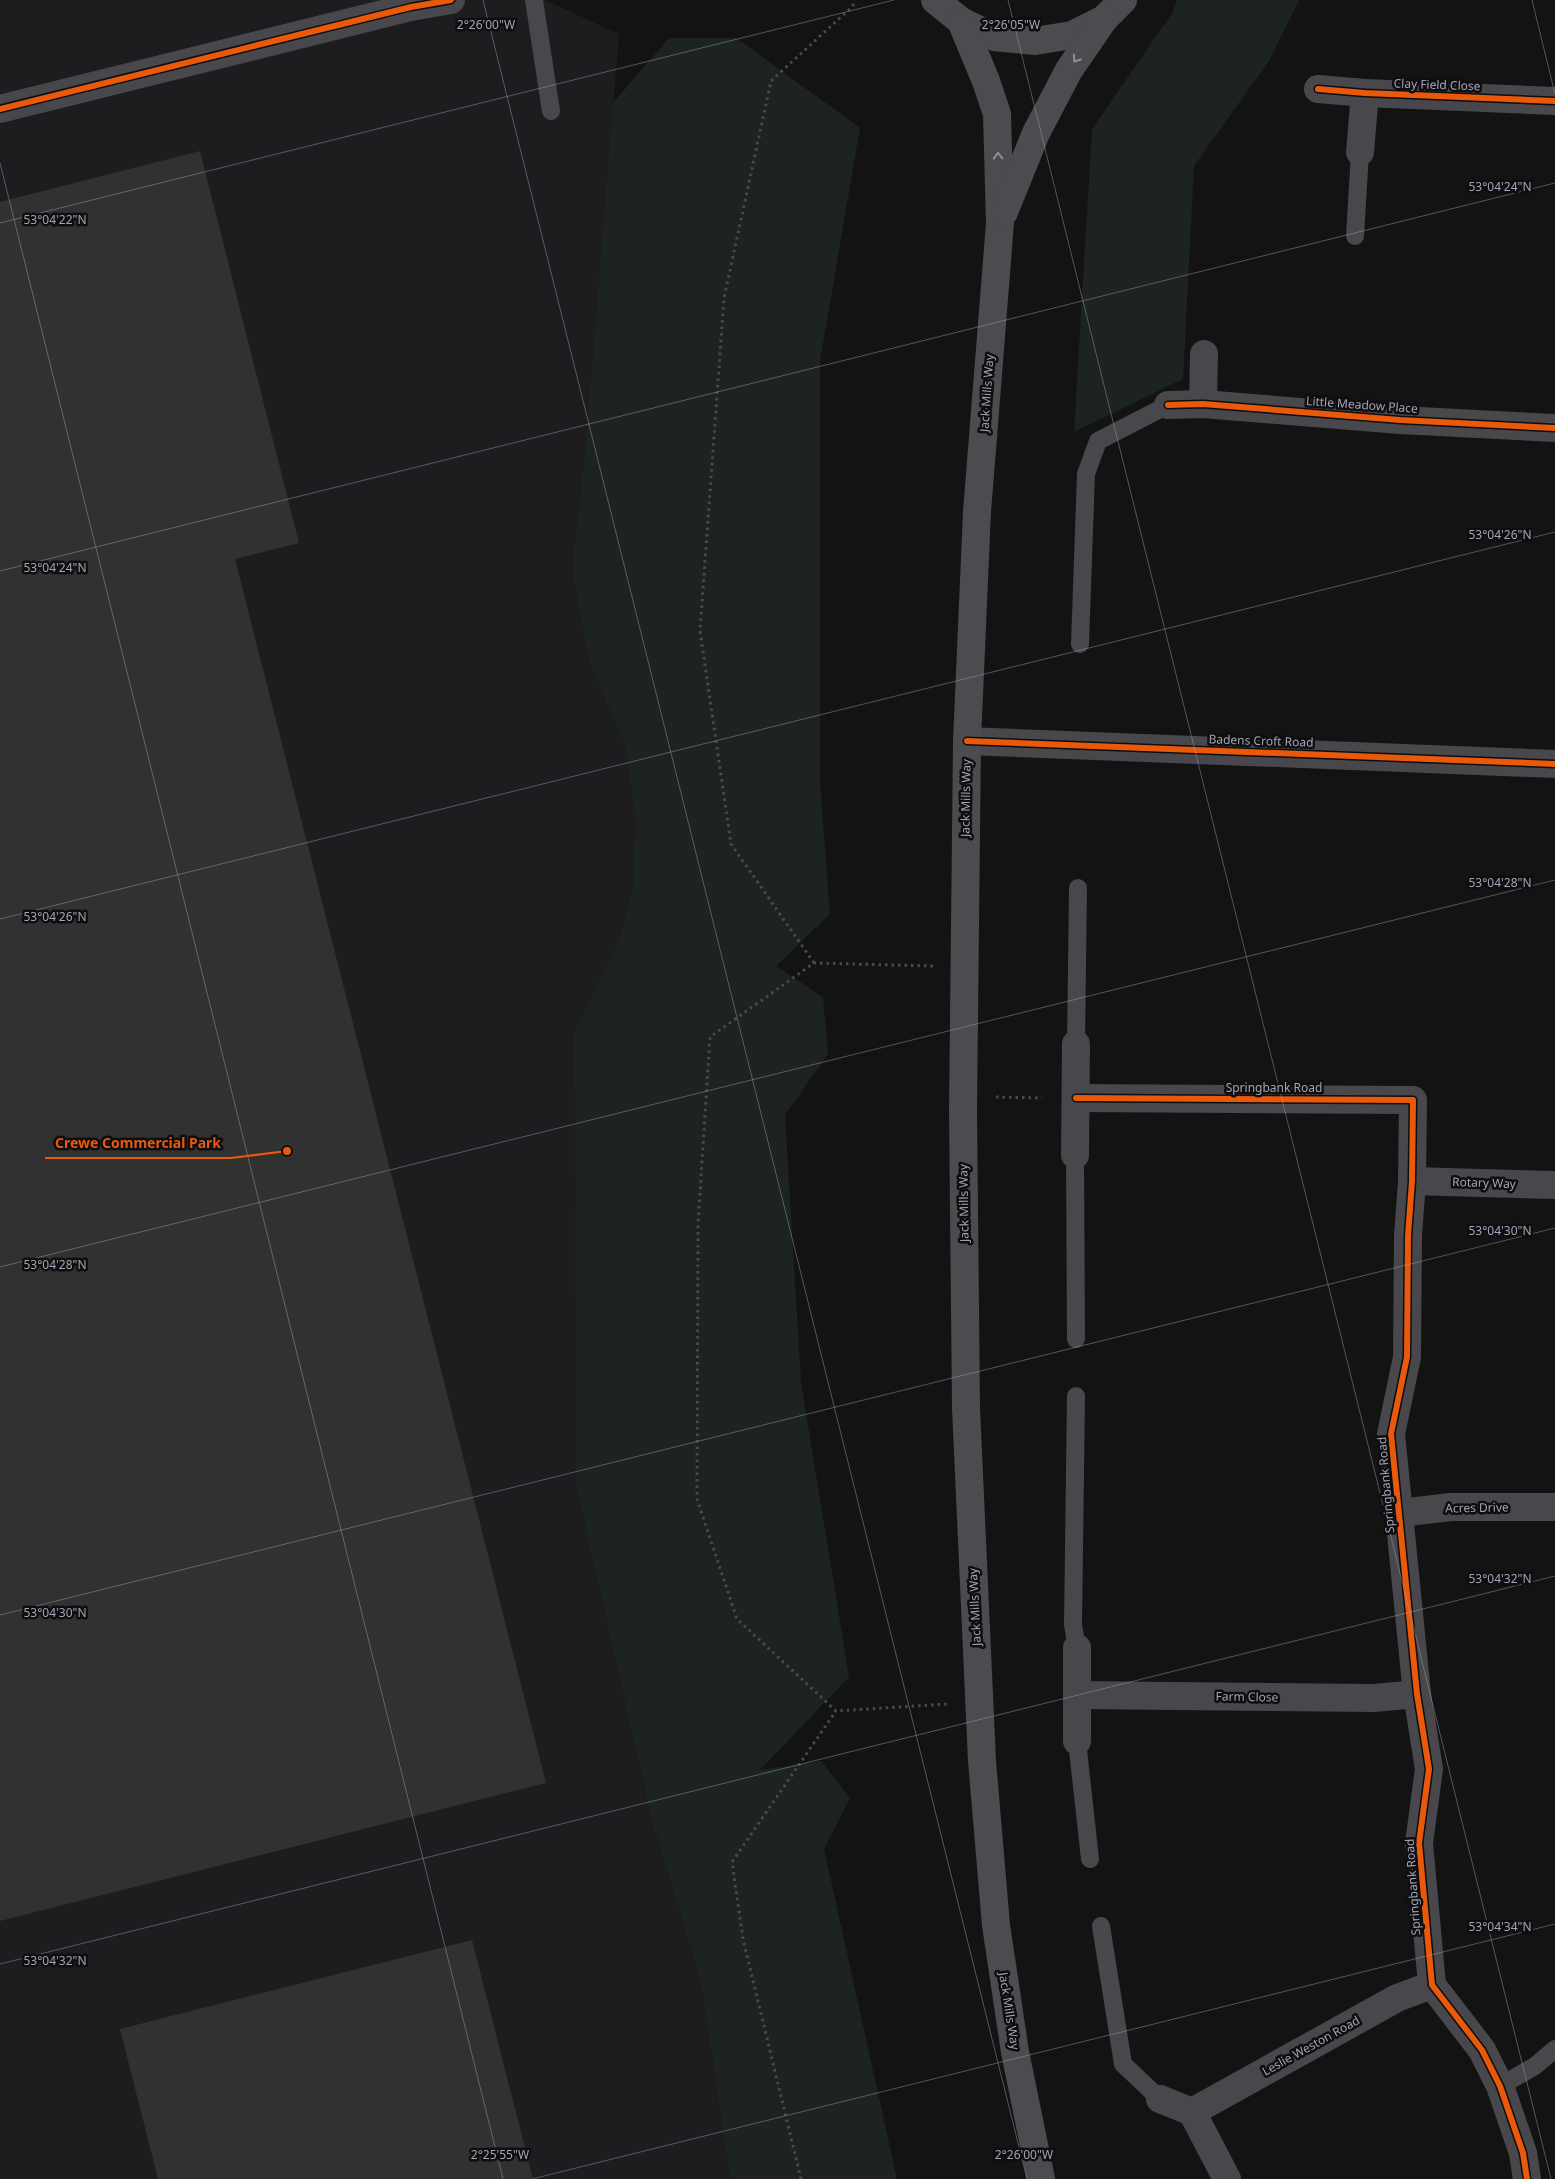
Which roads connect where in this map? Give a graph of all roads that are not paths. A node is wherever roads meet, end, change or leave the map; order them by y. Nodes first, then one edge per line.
1 (451, 0) edge
2 (534, 0) edge
3 (935, 0) edge
4 (410, 4) edge
5 (1113, 9) edge
6 (961, 21) junction
7 (1318, 89) dead end
8 (1365, 93) junction
9 (1555, 101) edge
10 (0, 109) edge
11 (551, 112) dead end
12 (1360, 152) joint
13 (1000, 223) junction
14 (1355, 236) dead end
15 (1204, 354) dead end
16 (1203, 404) junction
17 (1168, 405) joint
18 (1555, 428) edge
19 (1080, 644) dead end
20 (966, 741) junction
21 (1555, 764) edge
22 (1078, 888) dead end
23 (1076, 1044) joint
24 (1076, 1098) junction
25 (1074, 1154) joint
26 (1412, 1181) junction
27 (1555, 1185) edge
28 (1076, 1339) dead end
29 (1076, 1396) dead end
30 (1555, 1507) edge
31 (1400, 1513) junction
32 (1076, 1648) joint
33 (1418, 1694) junction
34 (1077, 1695) junction
35 (1077, 1741) joint
36 (1090, 1859) dead end
37 (1101, 1926) dead end
38 (1432, 1985) junction
39 (1555, 2049) edge
40 (1500, 2086) junction
41 (1160, 2099) joint
42 (1192, 2112) junction
43 (1041, 2179) edge
44 (1227, 2179) edge
45 (1527, 2179) edge

1 - 4 street
2 - 11 lane
3 - 6 main road
4 - 10 street
5 - 6 main road
5 -> 13 main road, Jack Mills Way
13 -> 6 main road, Jack Mills Way
7 - 8 street, Clay Field Close
8 - 9 street, Clay Field Close
8 - 12 street
12 - 14 lane
13 - 20 main road, Jack Mills Way
15 - 16 street
16 - 17 street, Little Meadow Place
16 - 18 street, Little Meadow Place
17 - 19 lane
20 - 21 street, Badens Croft Road
20 - 43 main road, Jack Mills Way
22 - 23 lane
23 - 24 street
24 - 25 street
24 - 26 street, Springbank Road
25 - 28 lane
26 - 27 street, Rotary Way
26 - 31 street, Springbank Road
29 - 32 lane
30 - 31 street, Acres Drive
31 - 33 street, Springbank Road
32 - 34 street
33 - 34 street, Farm Close
33 - 38 street, Springbank Road
34 - 35 street
35 - 36 lane
37 - 41 lane
38 - 40 street
38 - 42 street, Leslie Weston Road
39 - 40 lane
40 - 45 street
41 - 42 street
42 - 44 street

